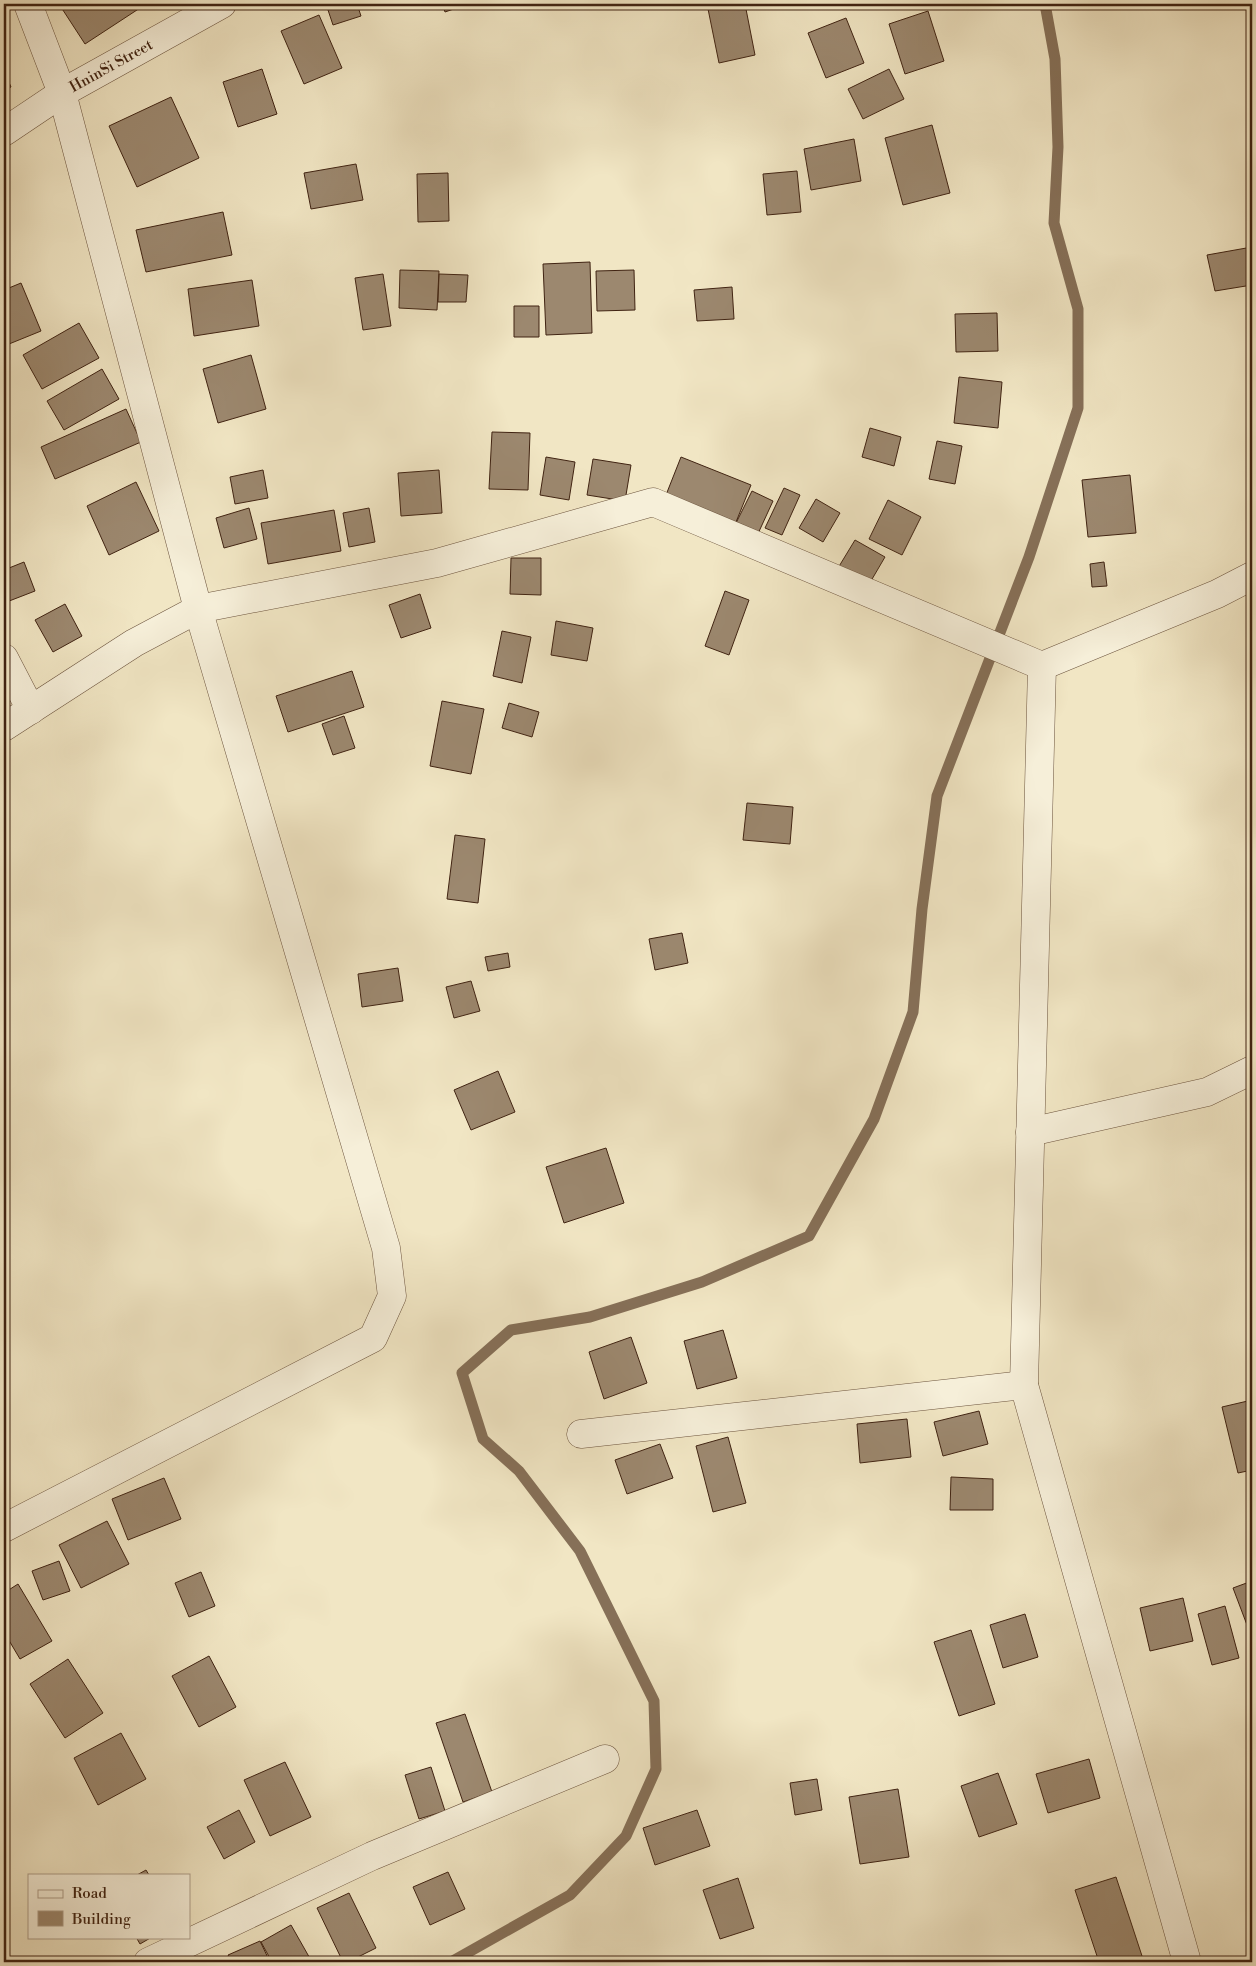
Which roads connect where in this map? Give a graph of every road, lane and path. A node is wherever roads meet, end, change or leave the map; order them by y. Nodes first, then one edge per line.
1 (28, 4) edge
2 (222, 4) edge
3 (62, 93) junction
4 (4, 132) edge
5 (1252, 576) edge
6 (198, 609) junction
7 (4, 658) edge
8 (1042, 666) junction
9 (31, 710) junction
10 (4, 727) edge
11 (1252, 1070) edge
12 (1030, 1132) junction
13 (1024, 1385) junction
14 (581, 1434) dead end
15 (4, 1528) edge
16 (605, 1759) dead end
17 (148, 1962) edge
18 (1187, 1962) edge

1 - 3 street
2 - 3 street, HninSi Street
3 - 4 street, HninSi Street
3 - 6 street
5 - 8 street
6 - 8 street
6 - 9 street
6 - 15 street
7 - 9 street
8 - 12 street
9 - 10 street
11 - 12 street
12 - 13 street
13 - 14 street
13 - 18 street
16 - 17 street

